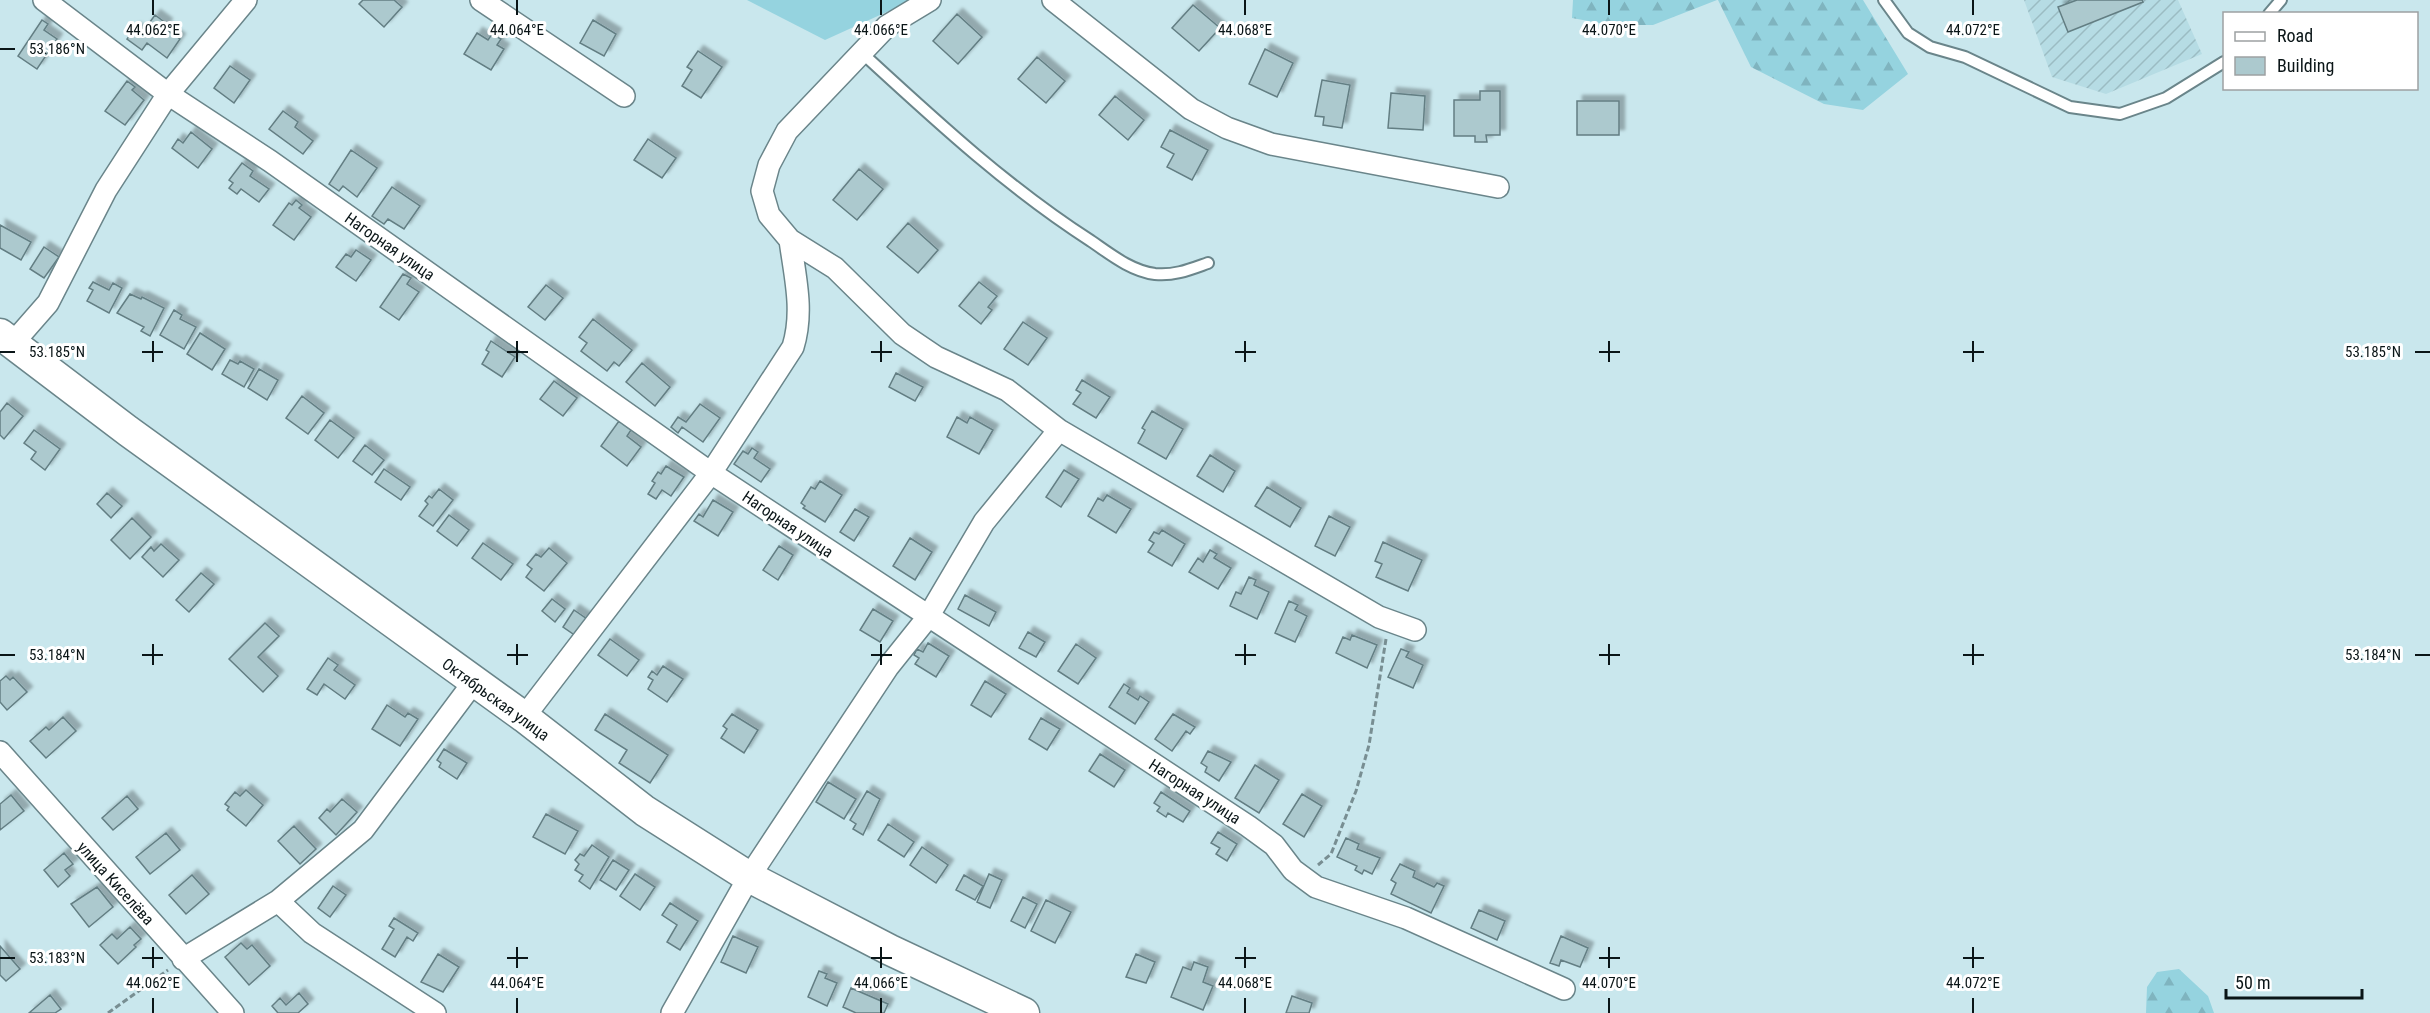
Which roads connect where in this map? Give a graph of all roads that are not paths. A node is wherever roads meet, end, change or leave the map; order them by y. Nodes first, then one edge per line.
1 (44, 0) edge
2 (246, 0) edge
3 (481, 0) edge
4 (930, 0) edge
5 (1053, 0) edge
6 (1884, 0) edge
7 (2281, 0) edge
8 (2272, 12) edge
9 (861, 52) junction
10 (2223, 63) edge
11 (168, 94) junction
12 (624, 96) dead end
13 (1498, 187) dead end
14 (789, 240) junction
15 (1208, 263) dead end
16 (6, 338) edge
17 (1059, 430) junction
18 (711, 473) junction
19 (928, 617) junction
20 (1416, 630) dead end
21 (473, 683) junction
22 (524, 717) junction
23 (0, 752) edge
24 (749, 877) junction
25 (278, 901) junction
26 (183, 959) junction
27 (1564, 989) dead end
28 (233, 1013) edge
29 (435, 1013) edge
30 (672, 1013) edge
31 (1024, 1013) edge

1 - 11 street, Нагорная улица
2 - 11 street
3 - 12 street
4 - 9 street
5 - 13 street
6 - 10 lane
7 - 8 lane
9 - 14 street
9 - 15 lane
11 - 16 street
11 - 18 street, Нагорная улица
14 - 17 street
14 - 18 street
16 - 21 street, Октябрьская улица
17 - 19 street
17 - 20 street
18 - 19 street, Нагорная улица
18 - 22 street
19 - 24 street
19 - 27 street, Нагорная улица
21 - 22 street, Октябрьская улица
21 - 25 street
22 - 24 street, Октябрьская улица
23 - 26 street, улица Киселёва
24 - 30 street
24 - 31 street, Октябрьская улица
25 - 26 street
25 - 29 street
26 - 28 street, улица Киселёва

